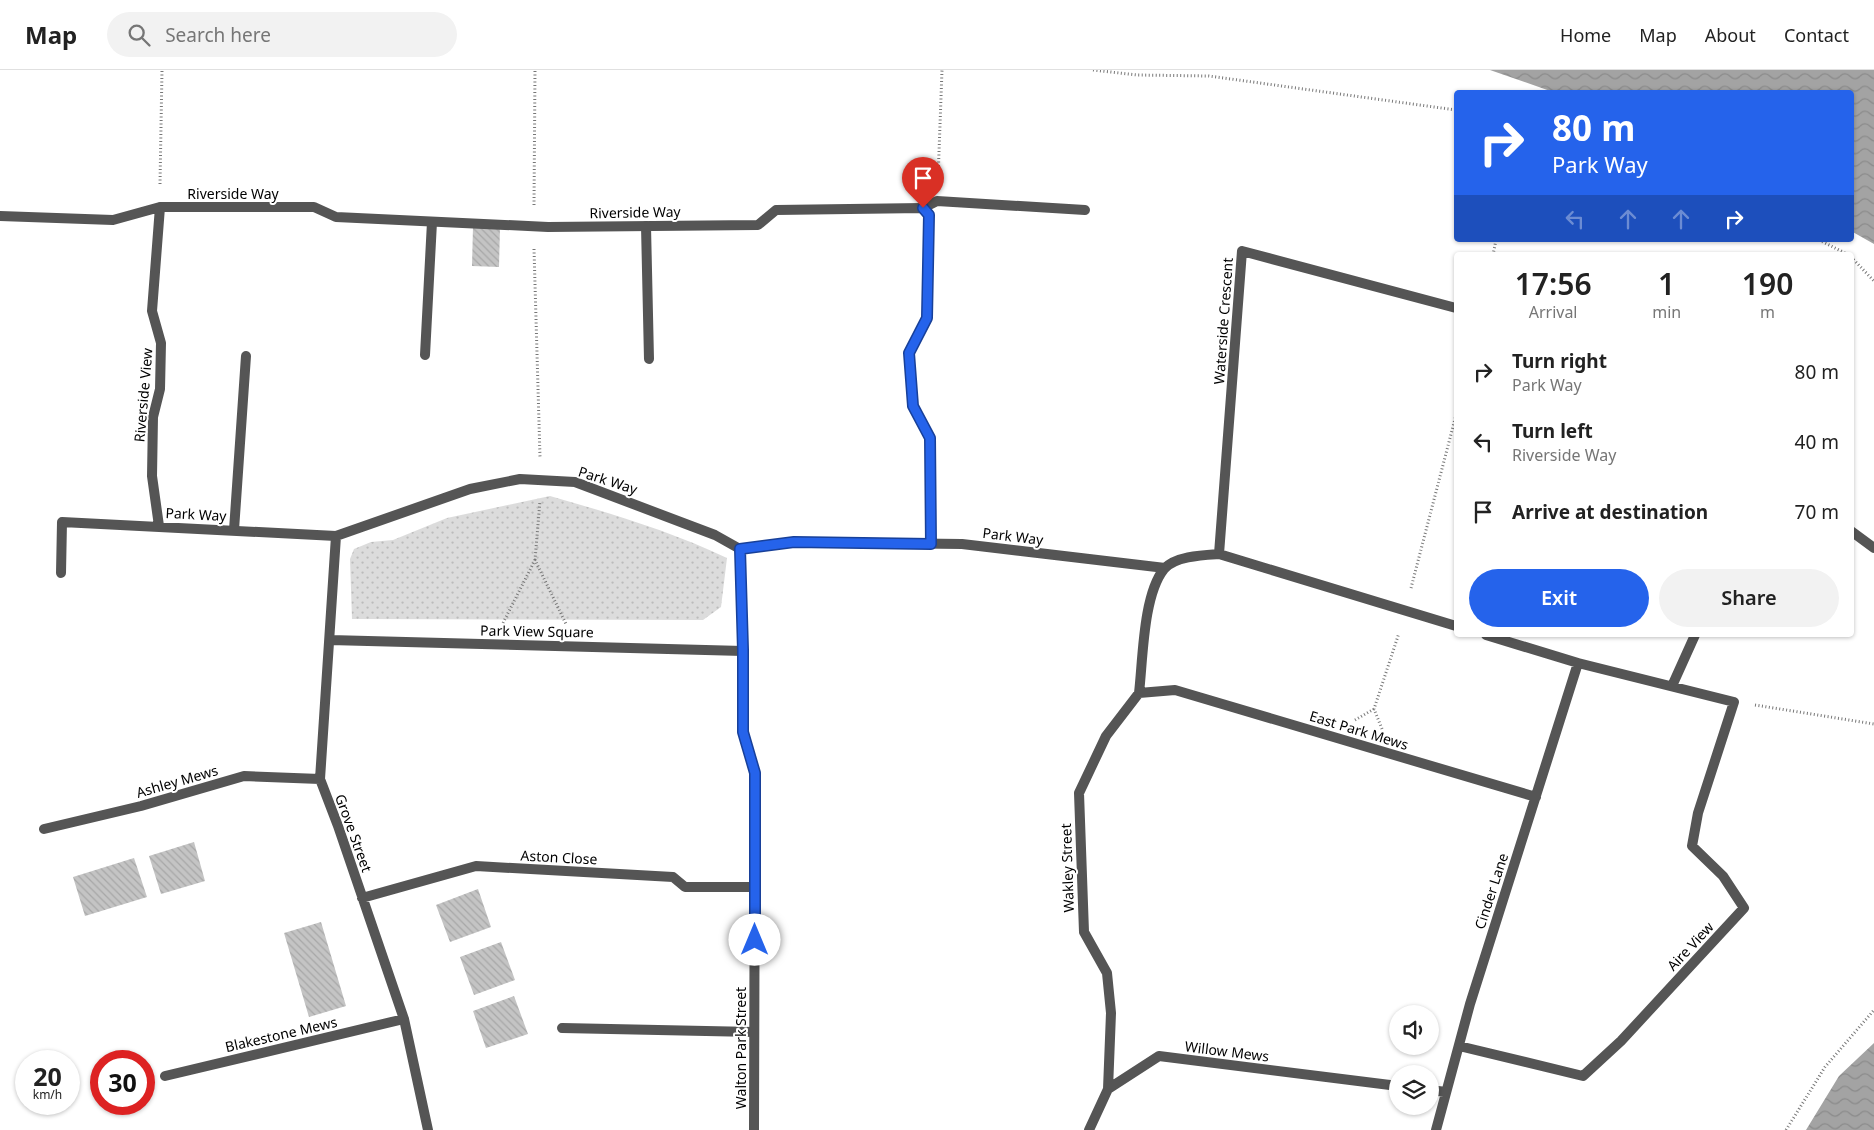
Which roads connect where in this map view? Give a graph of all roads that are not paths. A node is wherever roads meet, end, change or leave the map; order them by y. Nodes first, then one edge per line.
1 (160, 207) junction
2 (923, 208) junction
3 (1085, 210) dead end
4 (0, 216) edge
5 (432, 222) junction
6 (646, 226) junction
7 (1454, 307) edge
8 (425, 355) dead end
9 (246, 356) dead end
10 (649, 359) dead end
11 (159, 526) junction
12 (234, 530) junction
13 (1854, 533) edge
14 (336, 536) junction
15 (931, 544) junction
16 (1874, 548) edge
17 (740, 549) junction
18 (1219, 554) junction
19 (1165, 568) junction
20 (61, 573) dead end
21 (1454, 625) edge
22 (1493, 637) edge
23 (1694, 637) edge
24 (330, 640) junction
25 (743, 650) junction
26 (1578, 663) junction
27 (1672, 686) junction
28 (1139, 693) junction
29 (320, 779) junction
30 (1536, 797) junction
31 (44, 829) dead end
32 (755, 887) junction
33 (362, 898) junction
34 (404, 1019) junction
35 (562, 1028) dead end
36 (754, 1032) junction
37 (1459, 1046) junction
38 (165, 1076) dead end
39 (1389, 1085) edge
40 (1108, 1089) junction
41 (1439, 1091) edge
42 (1446, 1092) junction
43 (428, 1130) edge
44 (754, 1130) edge
45 (1089, 1130) edge
46 (1436, 1130) edge

1 - 4 street, Riverside Way
1 - 5 street, Riverside Way
1 - 11 street, Riverside View
2 - 3 street
2 - 6 street, Riverside Way
2 - 15 street
5 - 6 street, Riverside Way
5 - 8 street
6 - 10 street
7 - 18 street, Waterside Crescent
9 - 12 street
11 - 12 street, Park Way
11 - 20 street, Park Way
12 - 14 street, Park Way
13 - 16 street
14 - 17 street, Park Way
14 - 24 street, Grove Street
15 - 17 street, Park Way
15 - 19 street, Park Way
17 - 25 street, Walton Park Street
18 - 19 street
18 - 21 street
19 - 28 street
22 - 26 street
23 - 27 street
24 - 25 street, Park View Square
24 - 29 street, Grove Street
25 - 32 street, Walton Park Street
26 - 27 street
26 - 30 street, Cinder Lane
27 - 37 street, Aire View
28 - 30 street, East Park Mews
28 - 40 street, Wakley Street
29 - 31 street, Ashley Mews
29 - 33 street, Grove Street
30 - 37 street, Cinder Lane
32 - 33 street, Aston Close
32 - 36 street, Walton Park Street
33 - 34 street, Grove Street
34 - 38 street, Blakestone Mews
34 - 43 street, Grove Street
35 - 36 street
36 - 44 street, Walton Park Street
37 - 42 street, Cinder Lane
39 - 40 street, Willow Mews
40 - 45 street
41 - 42 street
42 - 46 street, Cinder Lane

